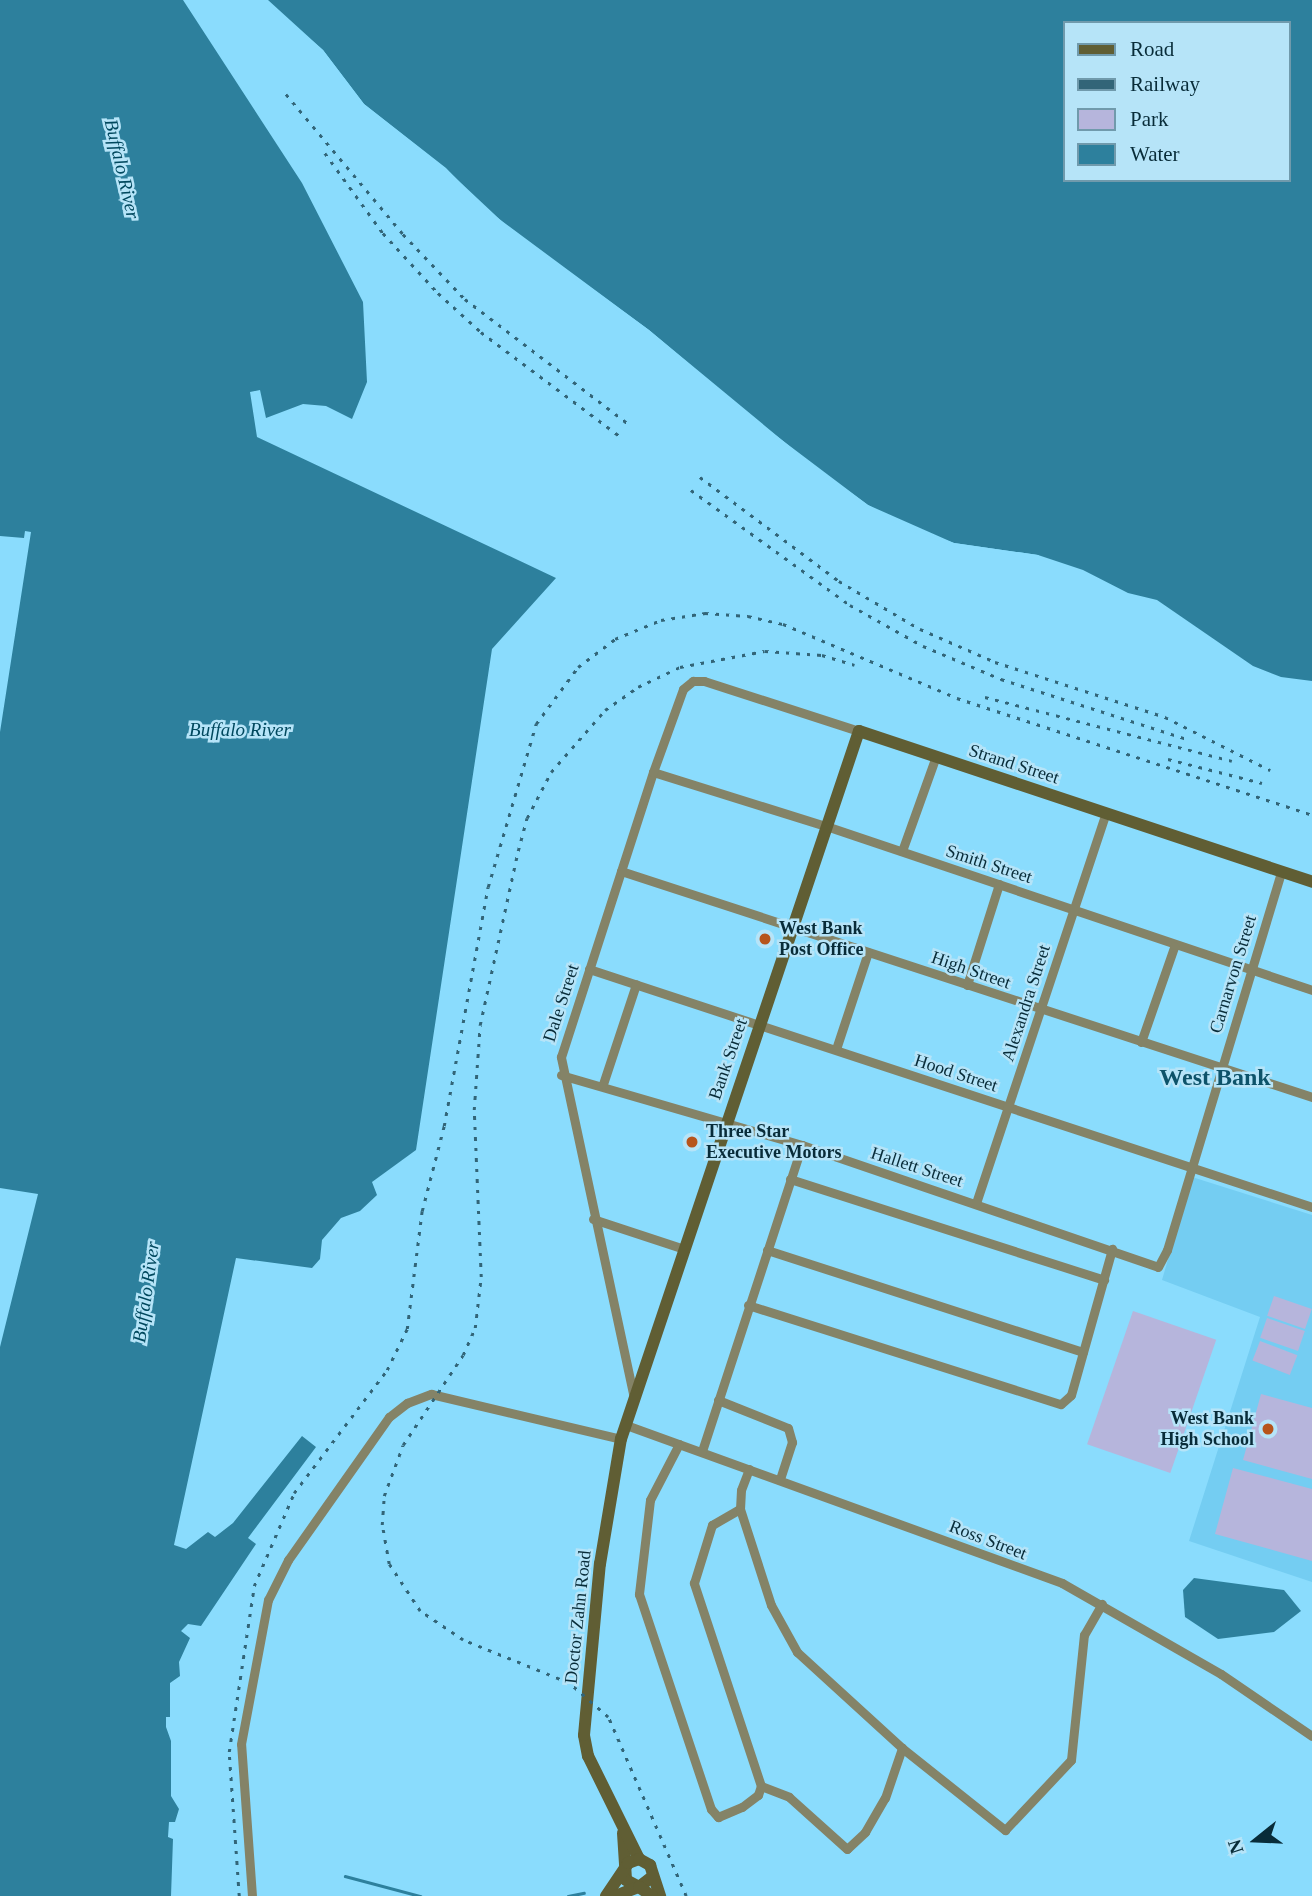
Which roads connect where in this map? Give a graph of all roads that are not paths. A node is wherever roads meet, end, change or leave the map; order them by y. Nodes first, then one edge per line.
1 (704, 681) joint
2 (859, 731) junction
3 (936, 756) junction
4 (653, 772) junction
5 (1106, 812) junction
6 (829, 827) junction
7 (902, 851) junction
8 (621, 872) junction
9 (1281, 872) junction
10 (1312, 882) edge
11 (999, 884) junction
12 (1073, 909) junction
13 (793, 927) junction
14 (1174, 947) junction
15 (869, 952) junction
16 (589, 969) junction
17 (1251, 970) junction
18 (636, 984) junction
19 (967, 985) junction
20 (1312, 990) edge
21 (1040, 1010) junction
22 (757, 1026) junction
23 (1141, 1042) junction
24 (836, 1049) junction
25 (1222, 1068) junction
26 (561, 1075) junction
27 (603, 1084) junction
28 (1312, 1097) edge
29 (1008, 1107) junction
30 (724, 1121) junction
31 (802, 1145) junction
32 (1190, 1169) junction
33 (790, 1179) junction
34 (976, 1203) junction
35 (1312, 1207) edge
36 (593, 1219) junction
37 (1168, 1247) joint
38 (684, 1249) junction
39 (1112, 1249) junction
40 (767, 1250) junction
41 (1104, 1280) junction
42 (748, 1305) junction
43 (1083, 1352) junction
44 (635, 1400) junction
45 (718, 1400) junction
46 (626, 1425) junction
47 (621, 1438) junction
48 (679, 1444) junction
49 (702, 1451) junction
50 (749, 1468) junction
51 (780, 1480) junction
52 (740, 1509) junction
53 (1102, 1604) junction
54 (1312, 1736) edge
55 (902, 1748) junction
56 (761, 1786) junction
57 (623, 1833) junction
58 (639, 1859) junction
59 (625, 1868) junction
60 (652, 1877) junction
61 (639, 1887) junction
62 (252, 1896) edge
63 (606, 1896) edge
64 (615, 1896) edge
65 (652, 1896) edge
66 (660, 1896) edge

1 - 2 street, Strand Street
1 - 4 street, Dale Street
2 - 3 street, Strand Street
2 - 6 street, Bank Street
3 - 5 street, Strand Street
3 - 7 street
4 - 6 street, Smith Street
4 - 8 street, Dale Street
5 - 9 street, Strand Street
5 - 12 street, Alexandra Street
6 - 7 street, Smith Street
6 - 13 street, Bank Street
7 - 11 street, Smith Street
8 - 13 street, High Street
8 - 16 street, Dale Street
9 - 10 street, Strand Street
9 - 17 street, Carnarvon Street
11 - 12 street, Smith Street
11 - 19 street
12 - 14 street, Smith Street
12 - 21 street, Alexandra Street
13 - 15 street, High Street
13 - 22 street, Bank Street
14 - 17 street, Smith Street
14 - 23 street
15 - 19 street, High Street
15 - 24 street
16 - 18 street, Hood Street
16 - 26 street, Dale Street
17 - 20 street, Smith Street
17 - 25 street, Carnarvon Street
18 - 22 street, Hood Street
18 - 27 street
19 - 21 street, High Street
21 - 23 street, High Street
21 - 29 street, Alexandra Street
22 - 24 street, Hood Street
22 - 30 street, Bank Street
23 - 25 street, High Street
24 - 29 street, Hood Street
25 - 28 street, High Street
25 - 32 street, Carnarvon Street
26 - 27 street, Hallett Street
26 - 36 street, Dale Street
27 - 30 street, Hallett Street
29 - 32 street, Hood Street
29 - 34 street, Alexandra Street
30 - 31 street, Hallett Street
30 - 38 street, Bank Street
31 - 33 street
31 - 34 street, Hallett Street
32 - 35 street, Hood Street
32 - 37 street, Carnarvon Street
33 - 40 street
33 - 41 street
34 - 39 street, Hallett Street
36 - 38 street
36 - 44 street, Dale Street
37 - 39 street, Hallett Street
38 - 44 street, Bank Street
39 - 41 street
40 - 42 street
40 - 43 street
41 - 43 street
42 - 43 street
42 - 45 street
44 - 46 street, Doctor Zahn Road
45 - 49 street
45 - 51 street
46 - 47 street, Doctor Zahn Road
46 - 48 street, Ross Street
47 - 57 street, Doctor Zahn Road
47 - 62 street
48 - 49 street, Ross Street
48 - 56 street
49 - 50 street, Ross Street
50 - 51 street, Ross Street
50 - 52 street
51 - 53 street, Ross Street
52 - 55 street
52 - 56 street
53 - 54 street, Ross Street
53 - 55 street
55 - 56 street
57 - 58 street, Doctor Zahn Road
57 - 59 street, Doctor Zahn Road
58 - 59 street
58 - 60 street, Doctor Zahn Road
59 - 61 street
59 - 63 street
60 - 61 street
60 - 66 street
61 - 64 street
61 - 65 street

